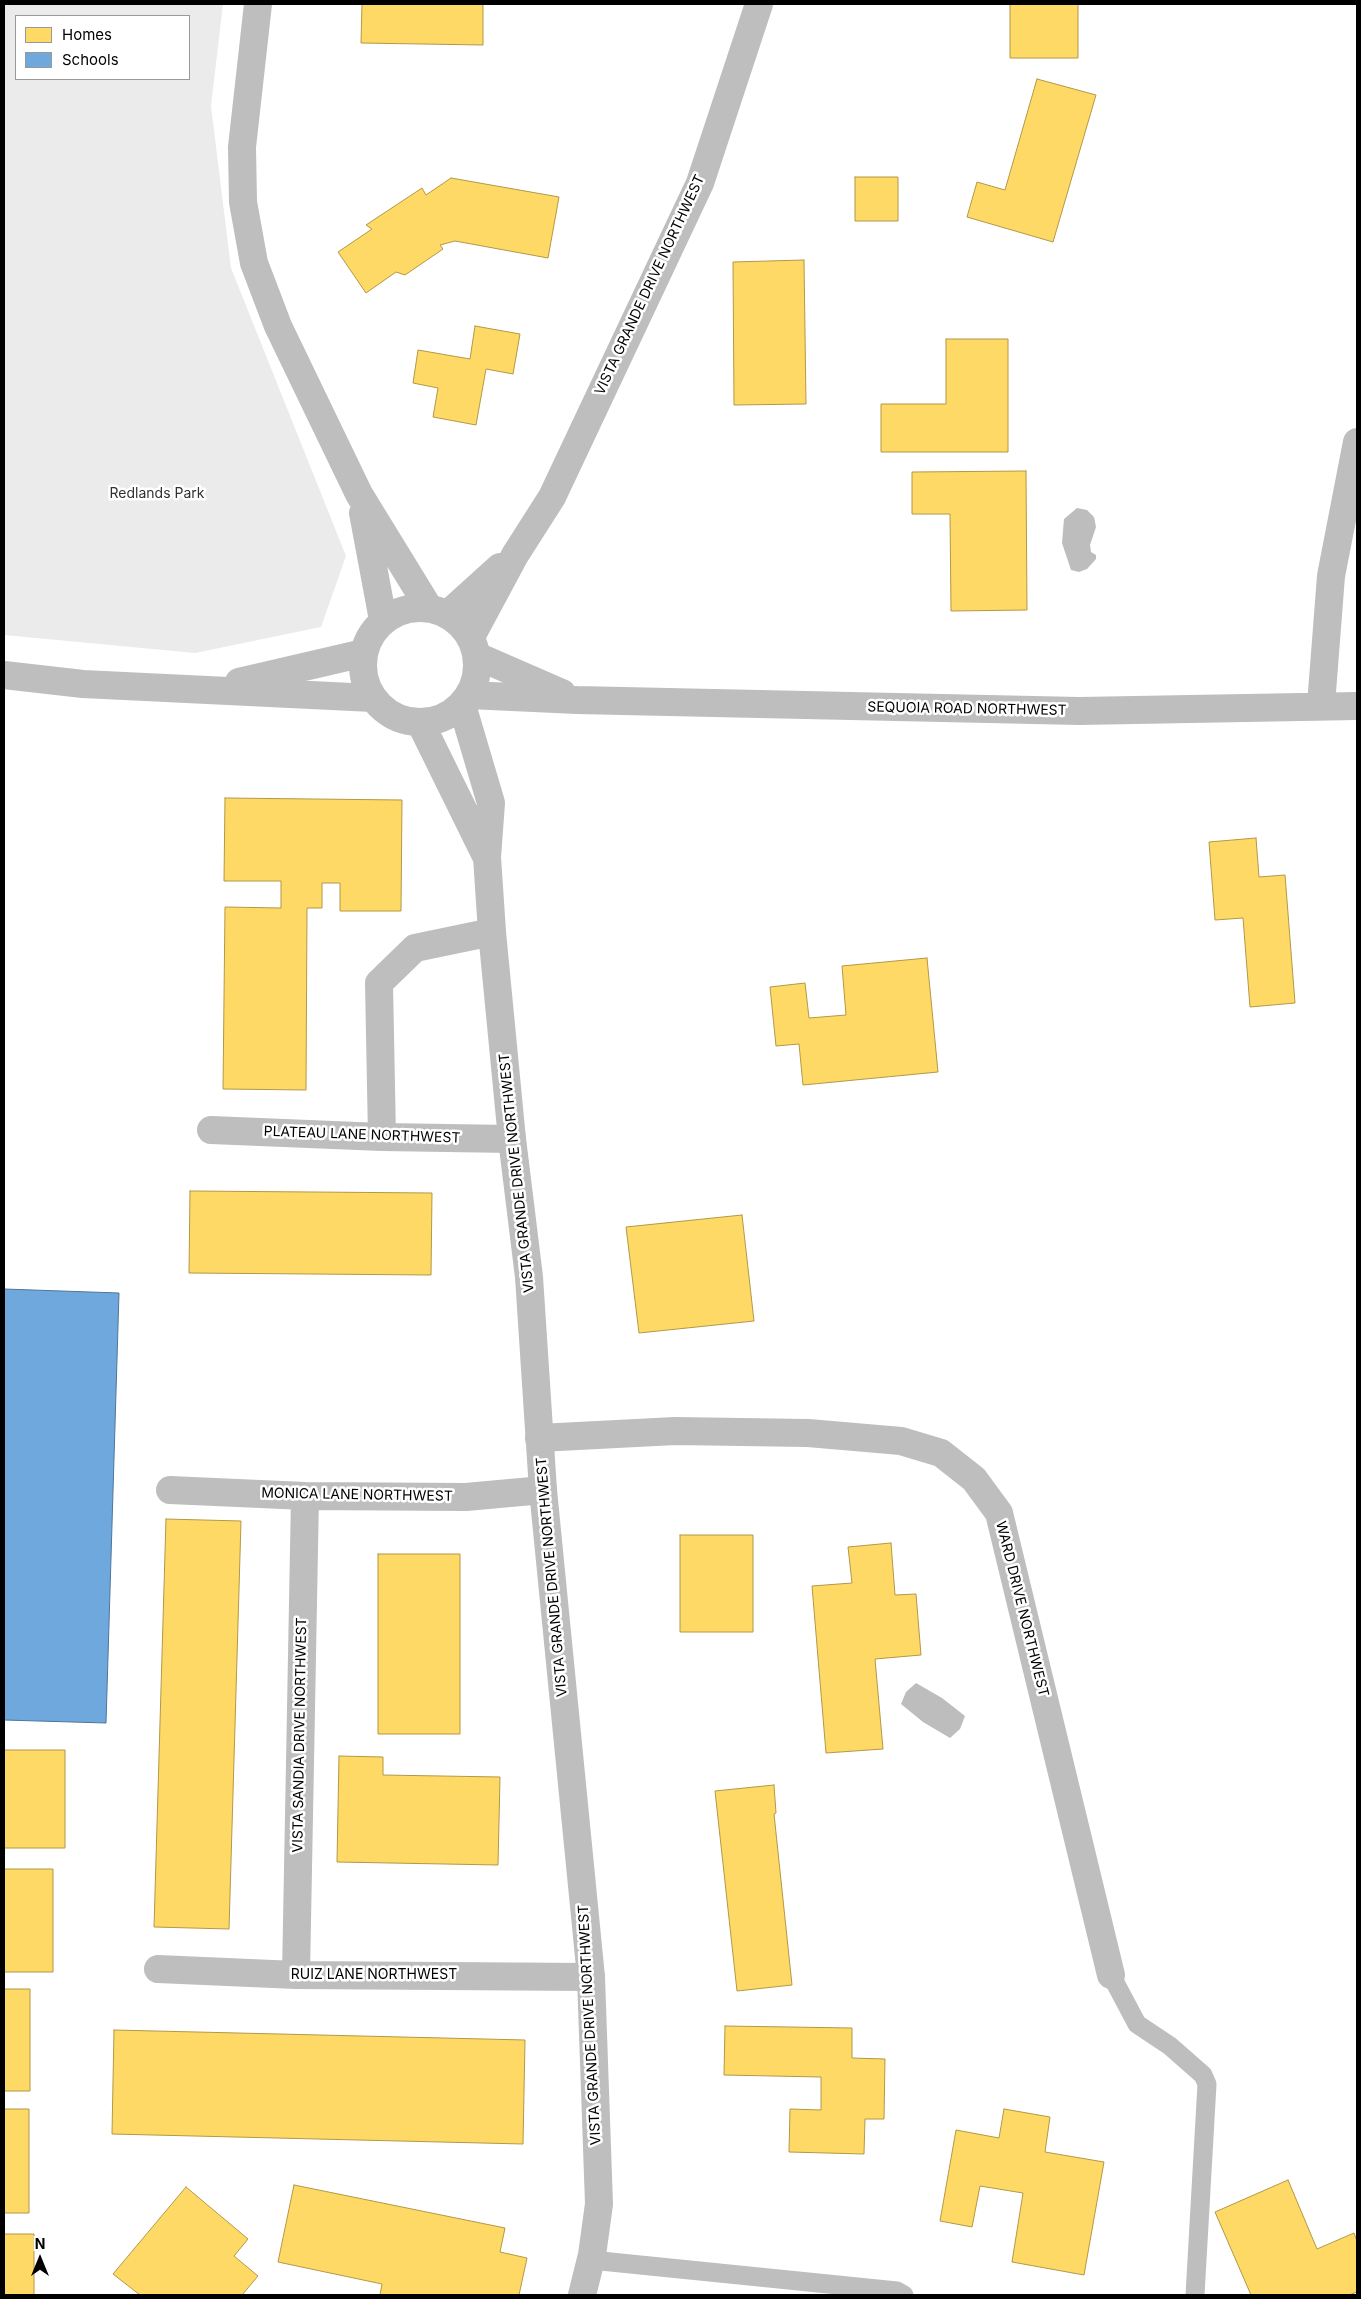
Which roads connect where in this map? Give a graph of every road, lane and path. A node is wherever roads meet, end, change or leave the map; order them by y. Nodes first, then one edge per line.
1 (258, 4) edge
2 (758, 4) edge
3 (1357, 442) edge
4 (359, 494) junction
5 (514, 555) junction
6 (438, 611) junction
7 (383, 620) junction
8 (474, 647) junction
9 (364, 653) junction
10 (4, 675) edge
11 (206, 689) junction
12 (374, 698) junction
13 (466, 700) junction
14 (577, 700) junction
15 (1321, 705) junction
16 (1357, 706) edge
17 (420, 722) junction
18 (487, 857) junction
19 (492, 932) junction
20 (212, 1130) dead end
21 (382, 1137) junction
22 (512, 1139) junction
23 (539, 1438) junction
24 (170, 1490) dead end
25 (543, 1490) junction
26 (305, 1496) junction
27 (158, 1969) dead end
28 (296, 1975) junction
29 (1111, 1975) joint
30 (591, 1977) junction
31 (591, 2260) junction
32 (582, 2295) edge
33 (904, 2295) edge
34 (1196, 2295) edge

1 - 4 street
2 - 5 street, VISTA GRANDE DRIVE NORTHWEST
3 - 15 street
4 - 6 street
4 - 7 street
5 - 6 street
5 - 8 street
6 - 7 street
6 - 8 street
7 - 9 street
8 - 13 street
8 - 14 street, SEQUOIA ROAD NORTHWEST
9 - 11 street
9 - 12 street
10 - 11 street
11 - 12 street
12 - 17 street
13 - 14 street, SEQUOIA ROAD NORTHWEST
13 - 17 street
13 - 18 street, VISTA GRANDE DRIVE NORTHWEST
14 - 15 street, SEQUOIA ROAD NORTHWEST
15 - 16 street, SEQUOIA ROAD NORTHWEST
17 - 18 street, VISTA GRANDE DRIVE NORTHWEST
18 - 19 street, VISTA GRANDE DRIVE NORTHWEST
19 - 21 street
19 - 22 street, VISTA GRANDE DRIVE NORTHWEST
20 - 21 street, PLATEAU LANE NORTHWEST
21 - 22 street, PLATEAU LANE NORTHWEST
22 - 23 street, VISTA GRANDE DRIVE NORTHWEST
23 - 25 street, VISTA GRANDE DRIVE NORTHWEST
23 - 29 street, WARD DRIVE NORTHWEST
24 - 26 street, MONICA LANE NORTHWEST
25 - 26 street, MONICA LANE NORTHWEST
25 - 30 street, VISTA GRANDE DRIVE NORTHWEST
26 - 28 street, VISTA SANDIA DRIVE NORTHWEST
27 - 28 street, RUIZ LANE NORTHWEST
28 - 30 street, RUIZ LANE NORTHWEST
29 - 34 lane
30 - 31 street, VISTA GRANDE DRIVE NORTHWEST
31 - 32 street, VISTA GRANDE DRIVE NORTHWEST
31 - 33 lane

